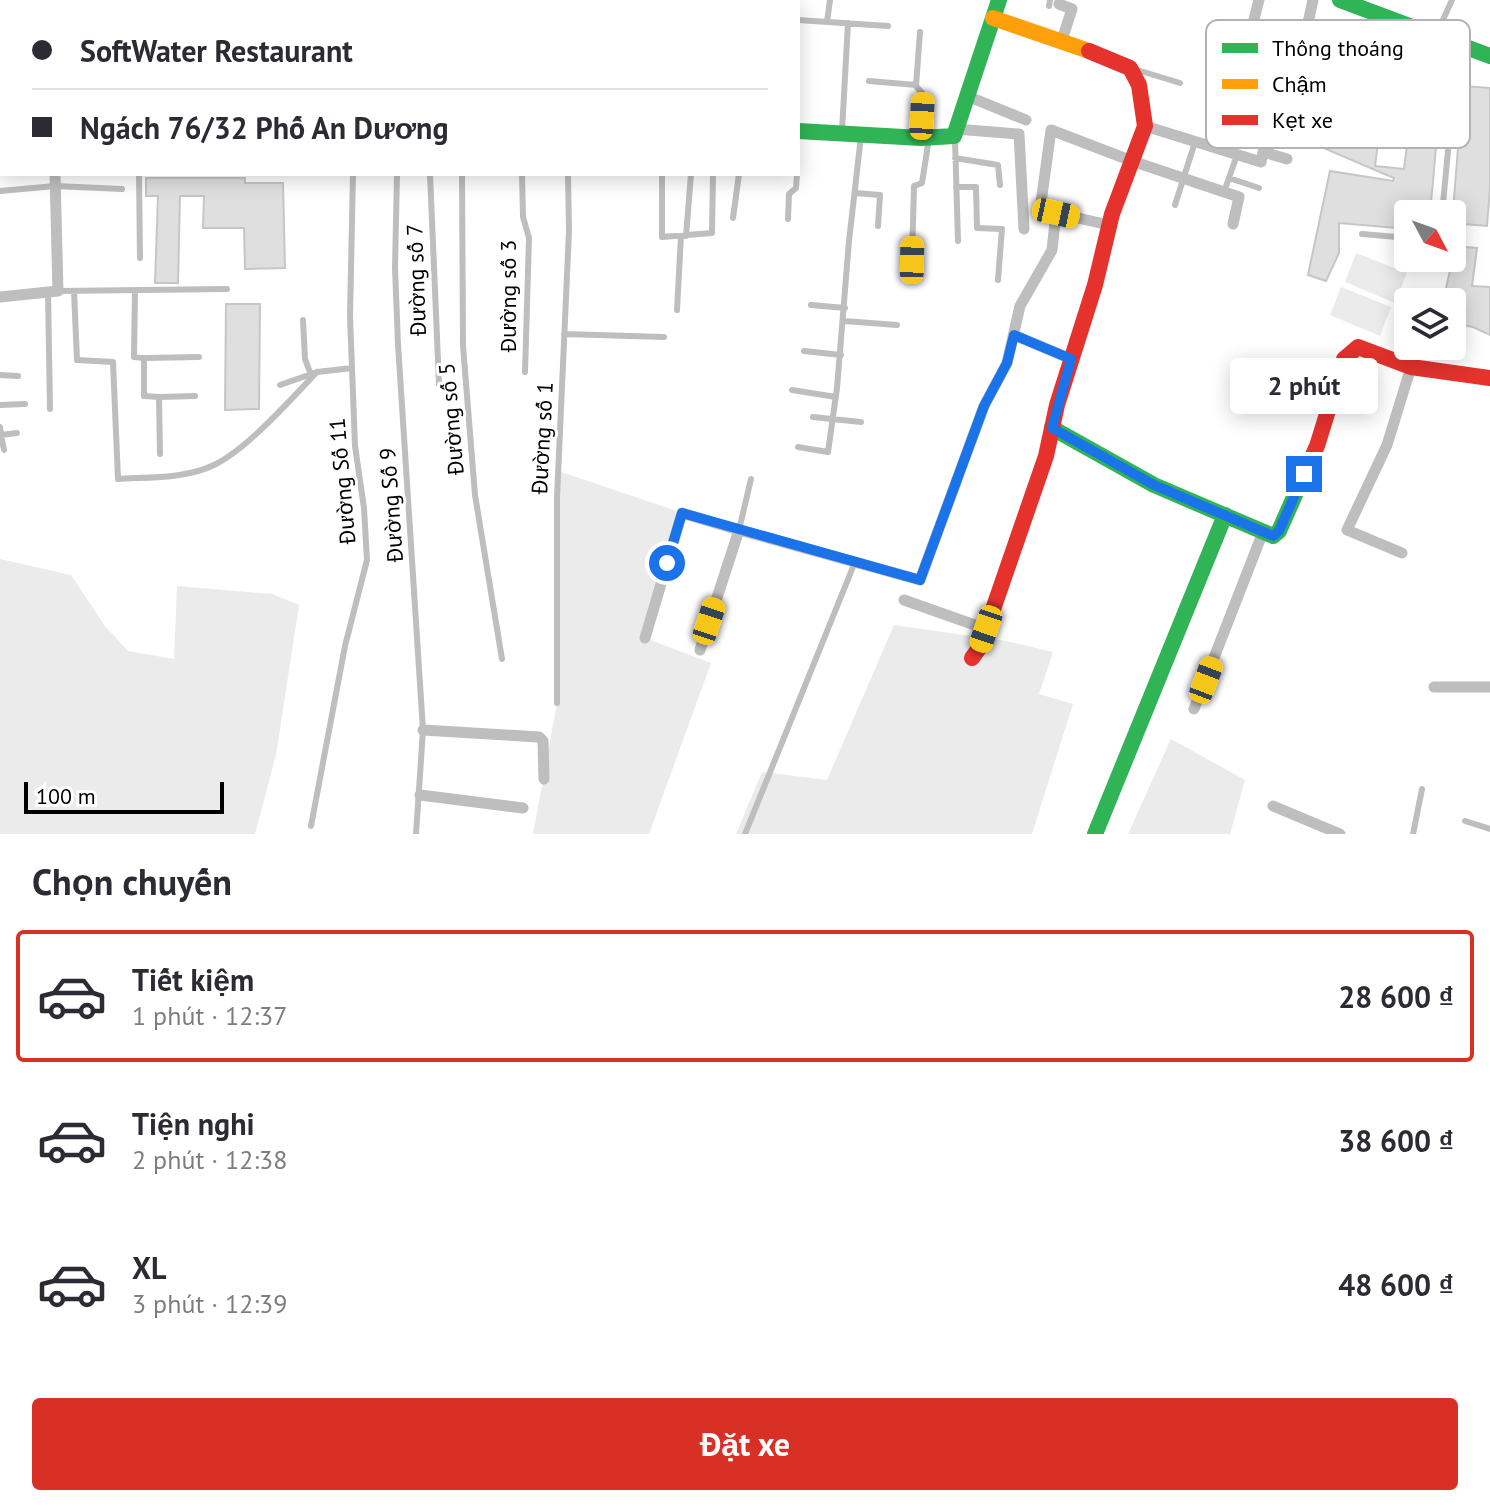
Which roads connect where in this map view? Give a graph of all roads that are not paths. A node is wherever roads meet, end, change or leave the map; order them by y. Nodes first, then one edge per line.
1 (830, 0) edge
2 (999, 0) edge
3 (1259, 0) edge
4 (1313, 0) edge
5 (1452, 0) edge
6 (1350, 2) edge
7 (1053, 3) edge
8 (993, 18) junction
9 (800, 20) edge
10 (1254, 20) edge
11 (1309, 20) edge
12 (1397, 20) edge
13 (1443, 20) edge
14 (827, 22) junction
15 (848, 23) junction
16 (888, 26) dead end
17 (920, 32) dead end
18 (1062, 40) junction
19 (1470, 48) edge
20 (1490, 56) edge
21 (1130, 68) junction
22 (869, 81) dead end
23 (1180, 83) dead end
24 (916, 85) junction
25 (967, 96) junction
26 (1026, 120) dead end
27 (1145, 126) junction
28 (955, 132) junction
29 (800, 133) edge
30 (842, 135) junction
31 (861, 136) junction
32 (925, 138) junction
33 (1195, 142) junction
34 (1206, 145) edge
35 (1214, 148) edge
36 (1448, 148) edge
37 (1237, 155) junction
38 (955, 158) junction
39 (1287, 159) dead end
40 (1132, 161) junction
41 (139, 176) edge
42 (353, 176) edge
43 (397, 176) edge
44 (430, 176) edge
45 (462, 176) edge
46 (522, 176) edge
47 (568, 176) edge
48 (662, 176) edge
49 (691, 176) edge
50 (713, 176) edge
51 (739, 176) edge
52 (797, 176) edge
53 (1229, 178) junction
54 (1184, 179) junction
55 (55, 180) edge
56 (1000, 185) dead end
57 (956, 187) junction
58 (1259, 188) dead end
59 (122, 189) dead end
60 (0, 191) edge
61 (1224, 192) junction
62 (855, 193) junction
63 (1443, 200) edge
64 (1175, 205) dead end
65 (1024, 208) junction
66 (1040, 210) junction
67 (1056, 213) junction
68 (733, 218) dead end
69 (788, 219) dead end
70 (1233, 224) dead end
71 (1109, 225) junction
72 (878, 226) dead end
73 (1024, 229) dead end
74 (1362, 234) dead end
75 (683, 236) junction
76 (1394, 237) edge
77 (958, 241) dead end
78 (140, 258) dead end
79 (912, 260) dead end
80 (998, 280) dead end
81 (227, 289) dead end
82 (74, 291) junction
83 (135, 291) junction
84 (53, 292) junction
85 (0, 297) edge
86 (811, 305) dead end
87 (845, 308) junction
88 (677, 310) dead end
89 (303, 320) dead end
90 (844, 321) junction
91 (897, 325) dead end
92 (564, 334) junction
93 (1014, 335) junction
94 (664, 337) dead end
95 (804, 351) dead end
96 (841, 355) junction
97 (199, 357) dead end
98 (144, 358) junction
99 (1071, 359) junction
100 (1411, 367) junction
101 (352, 368) junction
102 (525, 372) dead end
103 (314, 374) junction
104 (0, 375) edge
105 (18, 376) dead end
106 (1490, 378) edge
107 (439, 384) dead end
108 (280, 385) dead end
109 (792, 390) dead end
110 (195, 396) dead end
111 (159, 397) junction
112 (836, 397) junction
113 (25, 404) dead end
114 (0, 405) edge
115 (50, 409) dead end
116 (813, 417) dead end
117 (833, 419) junction
118 (861, 422) dead end
119 (1052, 428) junction
120 (1, 431) edge
121 (17, 433) dead end
122 (798, 447) dead end
123 (4, 450) dead end
124 (160, 454) dead end
125 (751, 479) dead end
126 (1225, 515) junction
127 (739, 530) junction
128 (1263, 532) junction
129 (1402, 553) dead end
130 (855, 562) junction
131 (904, 600) dead end
132 (986, 629) junction
133 (645, 638) dead end
134 (700, 650) dead end
135 (972, 658) dead end
136 (502, 659) dead end
137 (1434, 687) dead end
138 (1490, 687) edge
139 (557, 703) dead end
140 (1194, 709) dead end
141 (423, 730) junction
142 (544, 779) dead end
143 (1422, 789) dead end
144 (420, 795) junction
145 (1273, 806) dead end
146 (523, 808) dead end
147 (1465, 821) dead end
148 (311, 826) dead end
149 (1490, 829) edge
150 (416, 834) edge
151 (745, 834) edge
152 (1095, 834) edge
153 (1340, 834) edge
154 (1413, 834) edge

1 - 14 lane
2 - 8 street
3 - 10 street
4 - 11 street
5 - 13 lane
6 - 12 street
7 - 18 street
8 - 18 street
8 - 25 street
9 - 14 lane
14 - 15 lane
15 - 16 lane
15 - 30 lane
17 - 24 lane
18 - 21 street
19 - 20 street
21 - 23 lane
21 - 27 street
22 - 24 lane
24 - 32 lane
25 - 26 street
25 - 28 street
27 - 33 street
27 - 40 street
28 - 32 street
28 - 38 lane
28 - 65 street
29 - 30 street
30 - 31 street
31 - 32 street
31 - 62 lane
32 - 79 lane
33 - 34 street
33 - 54 lane
35 - 37 street
36 - 63 lane
37 - 39 street
37 - 53 lane
38 - 56 lane
38 - 57 lane
40 - 54 street
40 - 66 street
40 - 71 street
41 - 78 lane
42 - 101 lane, Đường Số 11
43 - 141 lane, Đường Số 9
44 - 107 lane, Đường số 7
45 - 136 lane, Đường số 5
46 - 102 lane, Đường số 3
47 - 92 lane, Đường số 1
48 - 75 lane
49 - 75 lane
50 - 75 lane
51 - 68 lane
52 - 69 lane
53 - 58 lane
53 - 61 lane
54 - 61 street
54 - 64 lane
55 - 59 lane
55 - 60 lane
55 - 84 street
57 - 77 lane
57 - 80 lane
61 - 70 street
62 - 72 lane
62 - 87 lane
65 - 66 street
65 - 73 street
66 - 67 street
67 - 71 street
67 - 93 street
71 - 99 street
74 - 76 lane
75 - 88 lane
81 - 83 lane
82 - 83 lane
82 - 84 lane
82 - 103 lane
83 - 98 lane
84 - 85 street
84 - 115 lane
86 - 87 lane
87 - 90 lane
89 - 103 lane
90 - 91 lane
90 - 96 lane
92 - 94 lane
92 - 139 lane, Đường số 1
93 - 99 street
93 - 130 street
95 - 96 lane
96 - 112 lane
97 - 98 lane
98 - 111 lane
99 - 119 street
100 - 106 street
100 - 128 street
100 - 129 street
101 - 103 lane
101 - 148 lane, Đường Số 11
103 - 108 lane
104 - 105 lane
109 - 112 lane
110 - 111 lane
111 - 124 lane
112 - 117 lane
113 - 114 lane
116 - 117 lane
117 - 118 lane
117 - 122 lane
119 - 126 street
119 - 132 street
120 - 121 lane
120 - 123 lane
125 - 127 lane
126 - 128 street
126 - 152 street
127 - 130 street
127 - 133 street
127 - 134 street
128 - 140 street
130 - 151 lane
131 - 132 street
132 - 135 street
137 - 138 street
141 - 142 street
141 - 144 lane, Đường Số 9
143 - 154 lane
144 - 146 street
144 - 150 lane, Đường Số 9
145 - 153 street
147 - 149 lane

